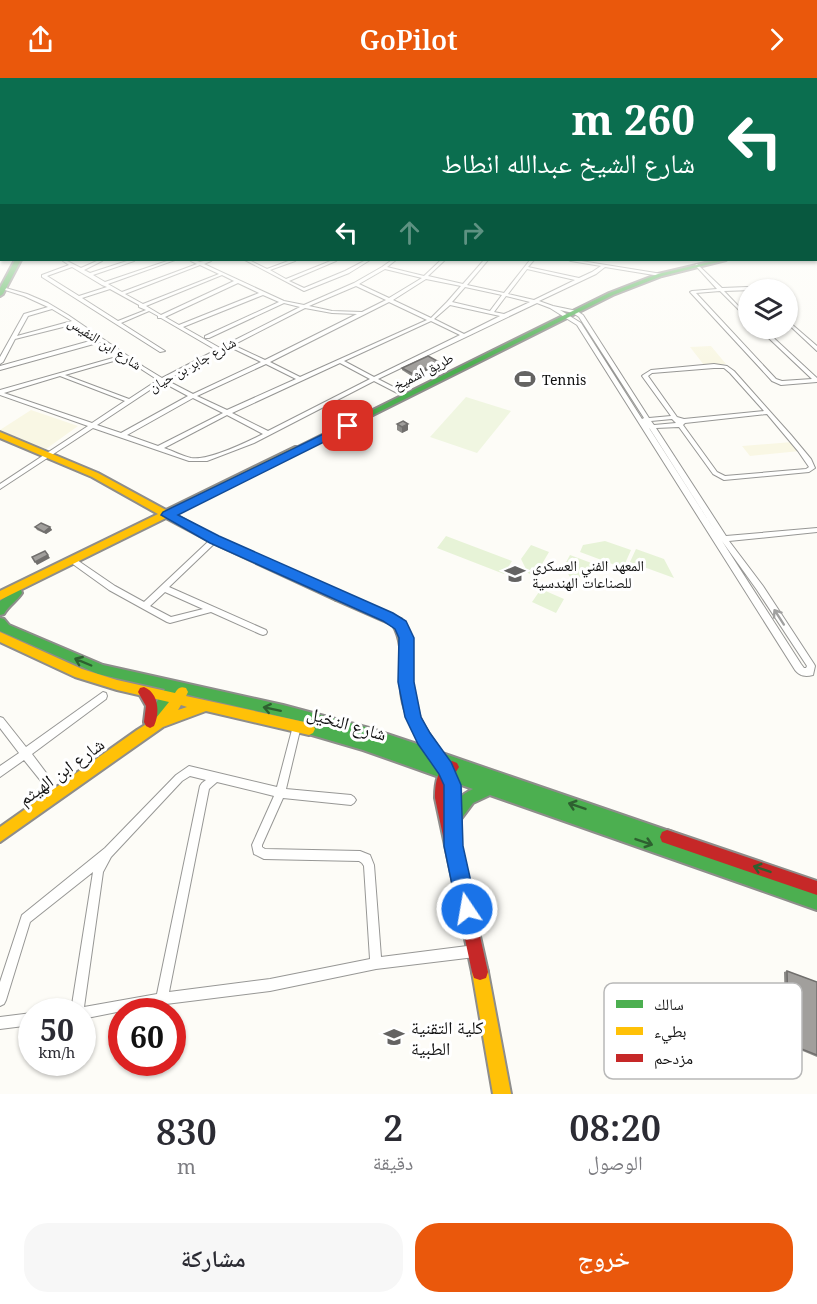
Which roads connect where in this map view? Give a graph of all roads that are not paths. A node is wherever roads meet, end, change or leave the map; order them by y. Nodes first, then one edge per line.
1 (9, 269) edge
2 (13, 269) edge
3 (61, 269) edge
4 (105, 269) edge
5 (146, 269) edge
6 (187, 269) edge
7 (212, 269) edge
8 (312, 269) edge
9 (352, 269) edge
10 (382, 269) edge
11 (390, 269) edge
12 (433, 269) edge
13 (477, 269) edge
14 (525, 269) edge
15 (532, 269) edge
16 (594, 269) edge
17 (633, 269) edge
18 (681, 269) edge
19 (701, 269) edge
20 (81, 270) edge
21 (267, 270) edge
22 (222, 274) junction
23 (89, 275) junction
24 (660, 275) junction
25 (424, 278) junction
26 (287, 280) junction
27 (580, 280) junction
28 (238, 281) junction
29 (104, 284) junction
30 (356, 284) junction
31 (462, 286) junction
32 (110, 287) junction
33 (738, 289) edge
34 (1, 290) edge
35 (721, 290) junction
36 (263, 293) junction
37 (122, 294) junction
38 (506, 295) junction
39 (79, 298) junction
40 (389, 300) junction
41 (283, 302) junction
42 (538, 302) junction
43 (449, 303) junction
44 (141, 306) junction
45 (303, 307) junction
46 (552, 307) junction
47 (51, 308) junction
48 (738, 308) edge
49 (148, 310) junction
50 (492, 311) junction
51 (362, 314) junction
52 (571, 314) junction
53 (506, 316) junction
54 (160, 317) junction
55 (432, 319) junction
56 (75, 322) junction
57 (117, 323) junction
58 (179, 327) junction
59 (798, 331) edge
60 (465, 336) junction
61 (15, 338) junction
62 (207, 338) dead end
63 (772, 339) edge
64 (101, 340) junction
65 (228, 344) junction
66 (218, 349) junction
67 (817, 349) edge
68 (162, 351) dead end
69 (124, 356) junction
70 (0, 362) edge
71 (342, 362) junction
72 (264, 363) junction
73 (0, 368) edge
74 (60, 375) junction
75 (375, 378) junction
76 (300, 379) junction
77 (161, 380) junction
78 (817, 380) edge
79 (0, 393) edge
80 (194, 395) junction
81 (407, 396) junction
82 (130, 401) junction
83 (228, 412) junction
84 (767, 412) junction
85 (673, 417) junction
86 (648, 419) junction
87 (639, 420) junction
88 (681, 423) junction
89 (92, 427) junction
90 (653, 427) junction
91 (644, 428) junction
92 (268, 434) junction
93 (0, 435) edge
94 (121, 436) junction
95 (159, 449) junction
96 (47, 454) junction
97 (0, 487) edge
98 (168, 515) junction
99 (817, 530) edge
100 (720, 539) junction
101 (214, 540) junction
102 (74, 561) junction
103 (164, 588) junction
104 (760, 588) junction
105 (748, 590) junction
106 (6, 594) edge
107 (0, 602) edge
108 (144, 606) junction
109 (209, 610) junction
110 (0, 611) edge
111 (1, 628) edge
112 (263, 632) dead end
113 (144, 692) junction
114 (176, 693) junction
115 (103, 696) dead end
116 (207, 705) junction
117 (0, 721) edge
118 (163, 721) junction
119 (150, 722) junction
120 (297, 726) junction
121 (141, 734) junction
122 (26, 754) junction
123 (438, 758) junction
124 (414, 760) junction
125 (456, 764) junction
126 (0, 772) edge
127 (447, 772) junction
128 (216, 777) junction
129 (490, 788) junction
130 (441, 792) junction
131 (56, 793) junction
132 (280, 793) junction
133 (351, 800) dead end
134 (453, 818) junction
135 (0, 835) edge
136 (454, 846) junction
137 (109, 852) junction
138 (817, 888) edge
139 (817, 902) edge
140 (476, 951) junction
141 (376, 963) junction
142 (79, 998) edge
143 (162, 998) edge
144 (176, 998) edge
145 (0, 1000) edge
146 (18, 1021) edge
147 (0, 1023) edge
148 (502, 1094) edge

1 - 34 main road
2 - 34 main road
3 - 39 street
4 - 23 street
5 - 29 street
6 - 37 street
7 - 22 street
8 - 26 street
9 - 26 street
10 - 30 street, شارع جابر بن حيان
11 - 25 street
12 - 25 street
13 - 31 street
14 - 38 street
15 - 27 street
16 - 27 street
17 - 24 street
18 - 24 main road, طريق اشميخ
19 - 35 street
20 - 23 street
21 - 26 street
22 - 28 street
22 - 44 street
23 - 29 street
24 - 52 main road, طريق اشميخ
25 - 31 street
25 - 40 street
27 - 42 street
28 - 36 street
28 - 54 street
29 - 32 street
30 - 40 street
30 - 45 street, شارع جابر بن حيان
31 - 38 street
31 - 43 street
32 - 37 street
32 - 39 street
33 - 35 street
34 - 47 street, شارع ابن النفيس
35 - 48 street
35 - 78 street
36 - 41 street
36 - 58 street
37 - 44 street
38 - 42 street
38 - 50 street
39 - 57 street
40 - 51 street
40 - 55 street
41 - 45 street
41 - 62 street
42 - 46 street
42 - 53 street
43 - 50 street
43 - 55 street
44 - 49 street
45 - 51 street
45 - 65 street, شارع جابر بن حيان
46 - 52 street
46 - 52 street
47 - 56 street, شارع ابن النفيس
47 - 61 street
49 - 54 street
49 - 57 street
50 - 53 street
51 - 72 street
52 - 81 main road, طريق اشميخ
52 - 86 street
52 - 87 street
53 - 60 street
54 - 58 street
55 - 60 street
55 - 71 street
56 - 61 street
56 - 64 street, شارع ابن النفيس
57 - 68 street
58 - 66 street
59 - 67 street
60 - 75 street
61 - 70 street
63 - 78 street
64 - 69 street, شارع ابن النفيس
64 - 73 street
65 - 66 street, شارع جابر بن حيان
65 - 72 street
66 - 77 street, شارع جابر بن حيان
69 - 74 street
69 - 77 street, شارع ابن النفيس
71 - 75 street
71 - 76 street
72 - 76 street
72 - 80 street
74 - 79 street
74 - 82 street
75 - 81 street
75 - 92 street
76 - 83 street
77 - 80 street, شارع ابن النفيس
77 - 82 street, شارع جابر بن حيان
79 - 89 street
80 - 83 street, شارع ابن النفيس
80 - 94 street
81 - 98 main road, طريق اشميخ
82 - 89 street, شارع جابر بن حيان
83 - 92 street, شارع ابن النفيس
83 - 95 street
84 - 85 street
84 - 88 street
84 - 88 street
85 - 86 street
85 - 88 street
86 - 87 street
86 - 90 street
87 - 91 street
88 - 90 street
89 - 94 street
89 - 96 street, شارع جابر بن حيان
90 - 91 street
90 - 100 street
91 - 100 street
92 - 95 street
93 - 96 main road
94 - 95 street
96 - 97 street, شارع جابر بن حيان
96 - 98 main road
98 - 101 main road
98 - 102 main road, طريق اشميخ
99 - 100 street
100 - 104 street
100 - 105 street
101 - 103 street
101 - 123 main road
102 - 106 main road, طريق اشميخ
102 - 108 street
103 - 108 street
103 - 109 street
104 - 105 street
105 -> 104 street
106 - 107 main road, طريق اشميخ
106 - 110 main road
108 - 109 street
109 - 112 street
111 - 113 main road, شارع النخيل
114 -> 111 main road, شارع النخيل
113 - 114 main road, شارع النخيل
113 - 119 main road
114 - 116 main road, شارع النخيل
114 - 118 main road
114 - 119 main road
123 -> 114 main road, شارع النخيل
115 - 122 street
116 - 118 main road
116 - 120 main road, شارع النخيل
117 - 122 street
118 - 121 main road
119 - 121 main road
120 - 124 main road, شارع النخيل
120 - 132 street
121 - 131 main road, شارع ابن الهيثم
122 - 126 street
122 - 131 street
123 - 125 main road, شارع النخيل
123 - 127 main road
124 - 127 main road, شارع النخيل
124 - 130 main road
125 - 127 main road
138 -> 125 main road, شارع النخيل
127 - 129 main road, شارع النخيل
127 - 130 main road
127 - 134 main road
128 - 132 street
128 - 137 street
128 - 143 street
129 - 134 main road
129 -> 139 main road, شارع النخيل
130 - 136 main road
131 - 135 main road, شارع ابن الهيثم
132 - 133 street
132 - 141 street
134 - 136 main road
136 - 140 main road
137 - 142 street
137 - 145 street
140 - 141 street
140 - 148 main road
141 - 144 street
146 - 147 street

